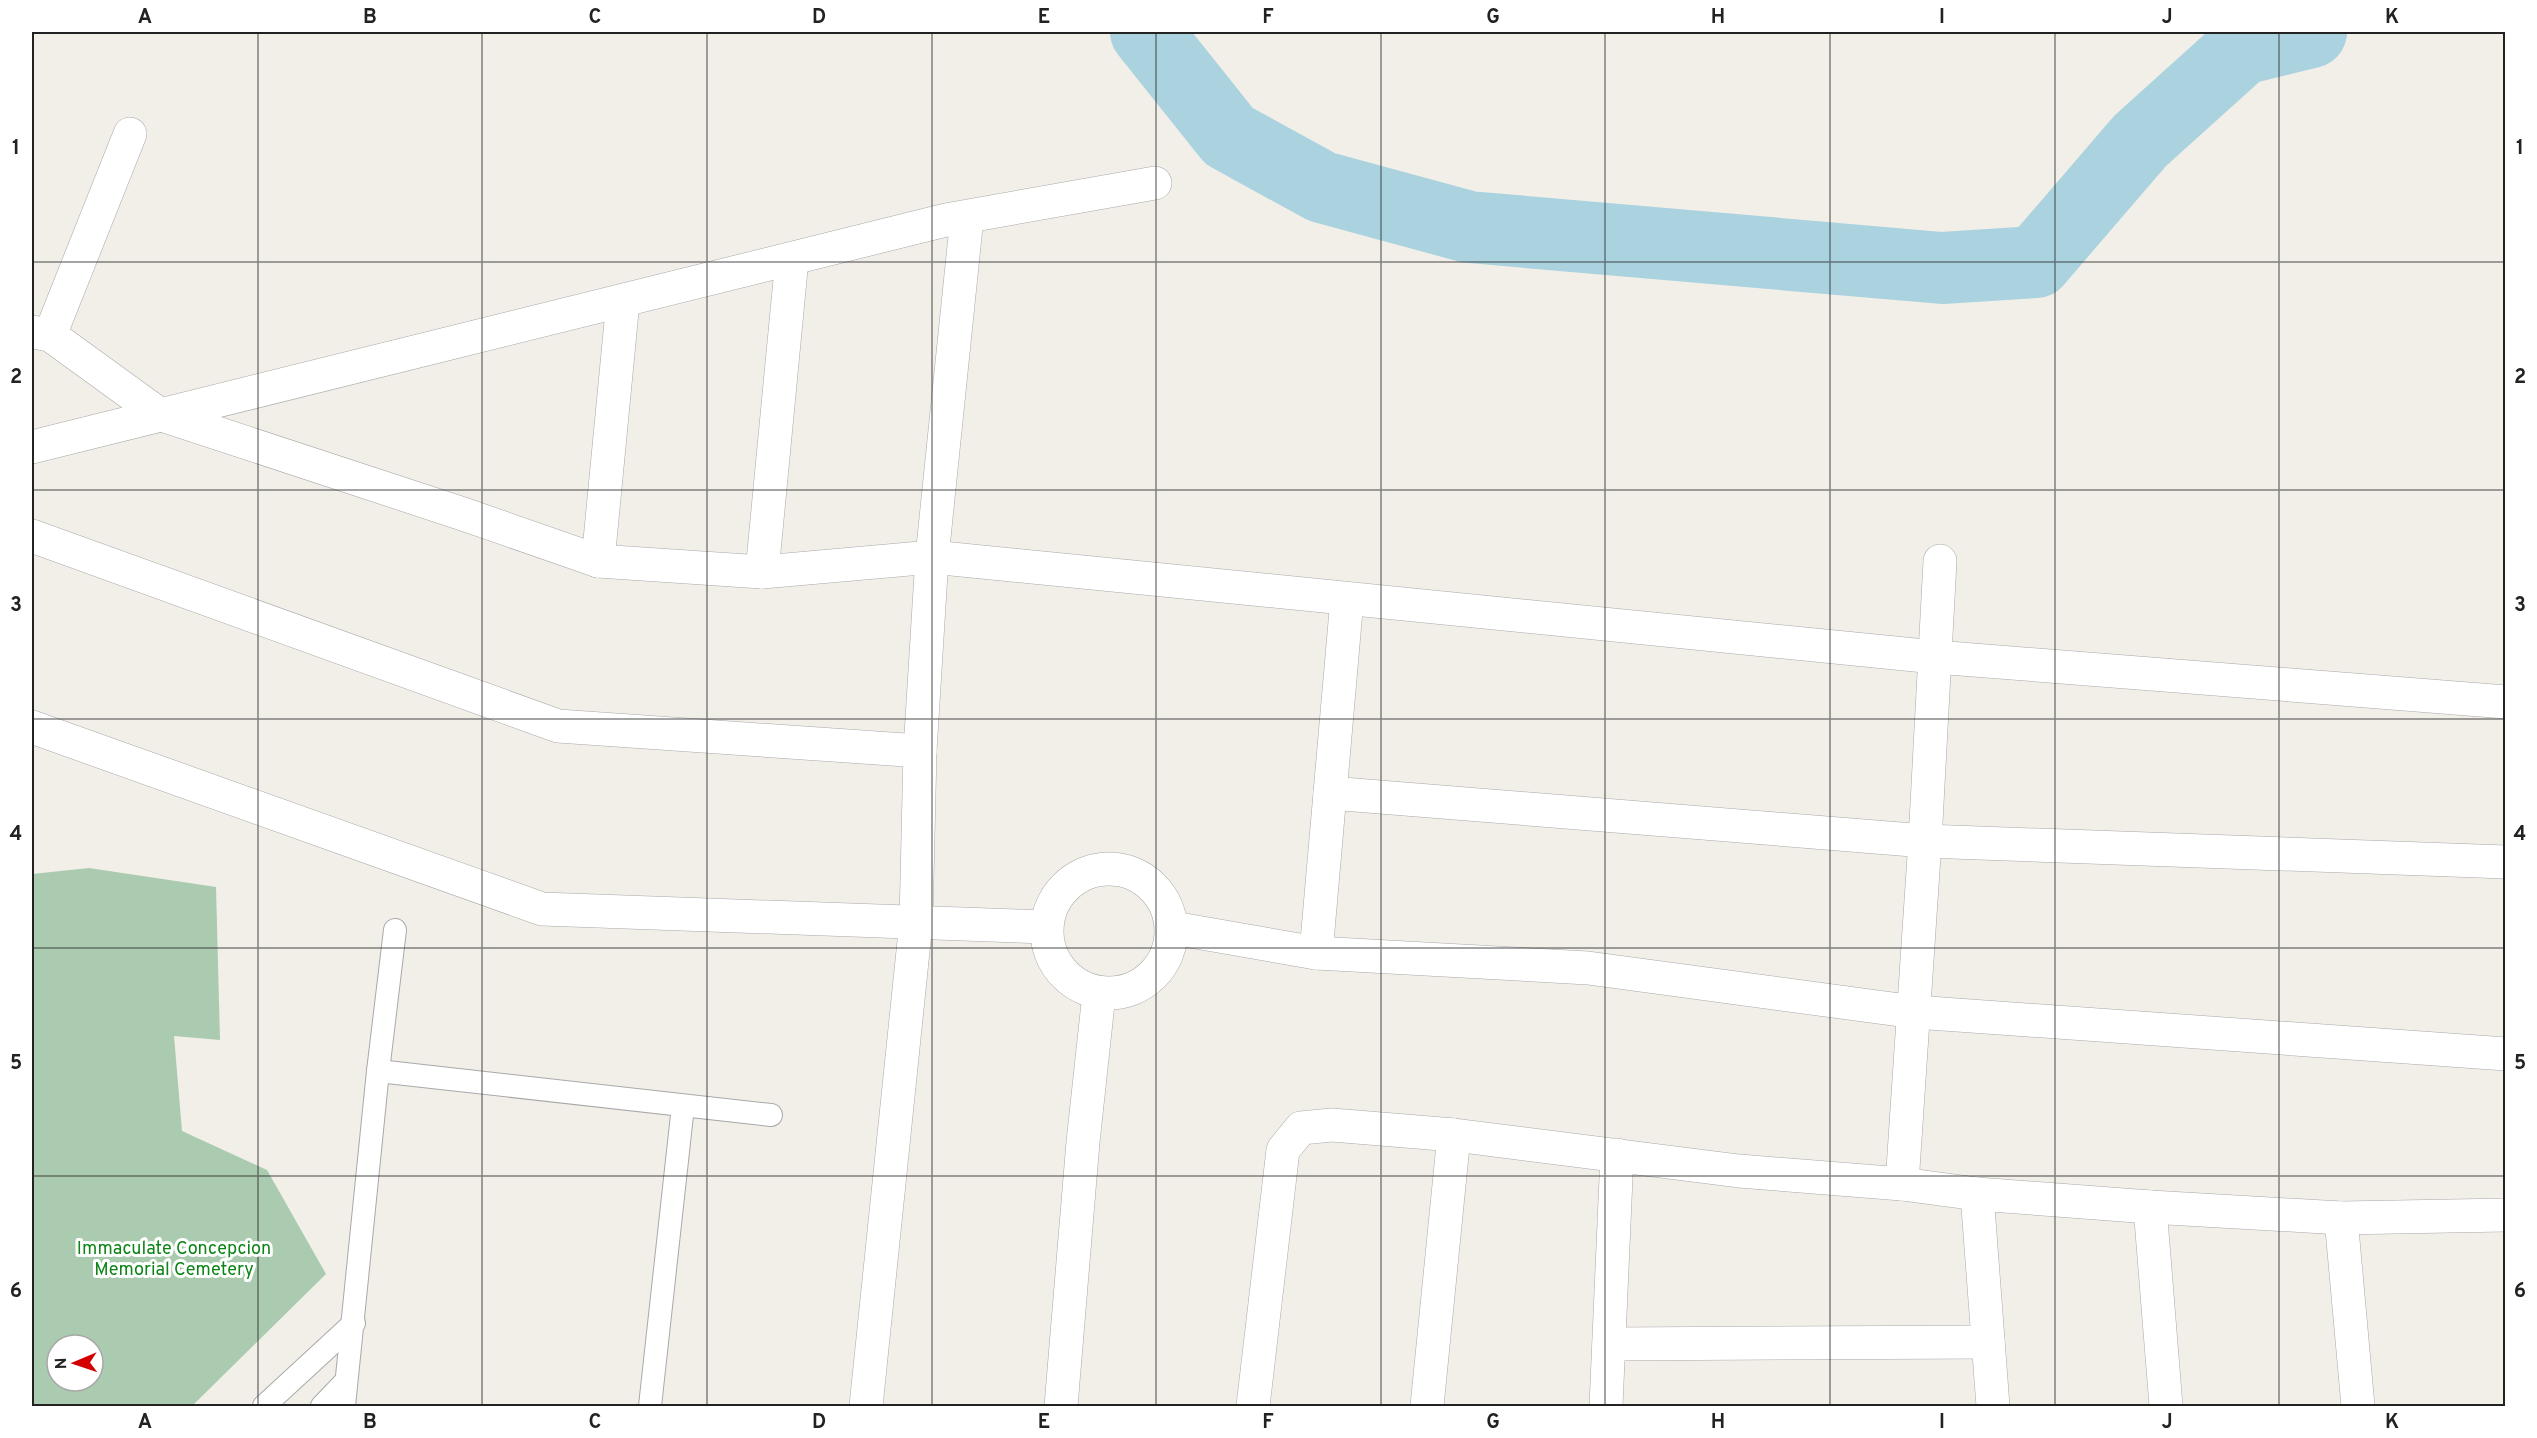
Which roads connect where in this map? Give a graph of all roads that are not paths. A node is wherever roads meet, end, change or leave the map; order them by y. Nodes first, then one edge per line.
1 (130, 134) dead end
2 (1155, 183) dead end
3 (967, 217) junction
4 (792, 259) junction
5 (623, 301) junction
6 (41, 333) edge
7 (159, 414) junction
8 (32, 447) edge
9 (32, 536) edge
10 (932, 557) junction
11 (598, 561) junction
12 (1940, 561) dead end
13 (762, 572) junction
14 (1347, 598) junction
15 (1935, 657) junction
16 (2505, 702) edge
17 (32, 728) edge
18 (920, 751) junction
19 (1330, 793) junction
20 (1926, 841) junction
21 (2505, 862) edge
22 (916, 922) junction
23 (1046, 927) junction
24 (1173, 928) junction
25 (395, 930) dead end
26 (1316, 953) junction
27 (1099, 994) junction
28 (1915, 1012) junction
29 (2505, 1054) edge
30 (378, 1071) junction
31 (684, 1106) junction
32 (771, 1115) dead end
33 (1454, 1135) junction
34 (1617, 1155) junction
35 (1902, 1184) junction
36 (1977, 1194) junction
37 (2150, 1207) junction
38 (2505, 1215) edge
39 (2341, 1218) junction
40 (354, 1323) junction
41 (1988, 1342) junction
42 (1609, 1344) junction
43 (346, 1382) junction
44 (264, 1407) edge
45 (322, 1407) edge
46 (344, 1407) edge
47 (650, 1407) edge
48 (866, 1407) edge
49 (1061, 1407) edge
50 (1254, 1407) edge
51 (1427, 1407) edge
52 (1606, 1407) edge
53 (1993, 1407) edge
54 (2166, 1407) edge
55 (2358, 1407) edge

1 - 6 street
2 - 3 street
3 - 4 street
3 - 10 street
4 - 5 street
4 - 13 street
5 - 7 street
5 - 11 street
6 - 7 street
7 - 8 street
7 - 11 street
9 - 18 street
10 - 13 street
10 - 14 street
10 - 18 street
11 - 13 street
12 - 15 street
14 - 15 street
14 - 19 street
15 - 16 street
15 - 20 street
17 - 22 street
18 - 22 street
19 - 20 street
19 - 26 street
20 - 21 street
20 - 28 street
22 - 23 street
22 - 48 street
23 - 24 street
23 - 27 street
24 - 26 street
24 - 27 street
25 - 30 lane
26 - 28 street
27 - 49 street
28 - 29 street
28 - 35 street
30 - 31 lane
30 - 40 lane
31 - 32 lane
31 - 47 lane
33 - 34 street
33 - 50 street
33 - 51 street
34 - 35 street
34 - 42 street
35 - 36 street
36 - 37 street
36 - 41 street
37 - 39 street
37 - 54 street
38 - 39 street
39 - 55 street
40 - 43 lane
40 - 44 lane
41 - 42 street
41 - 53 street
42 - 52 street
43 - 45 lane
43 - 46 lane

